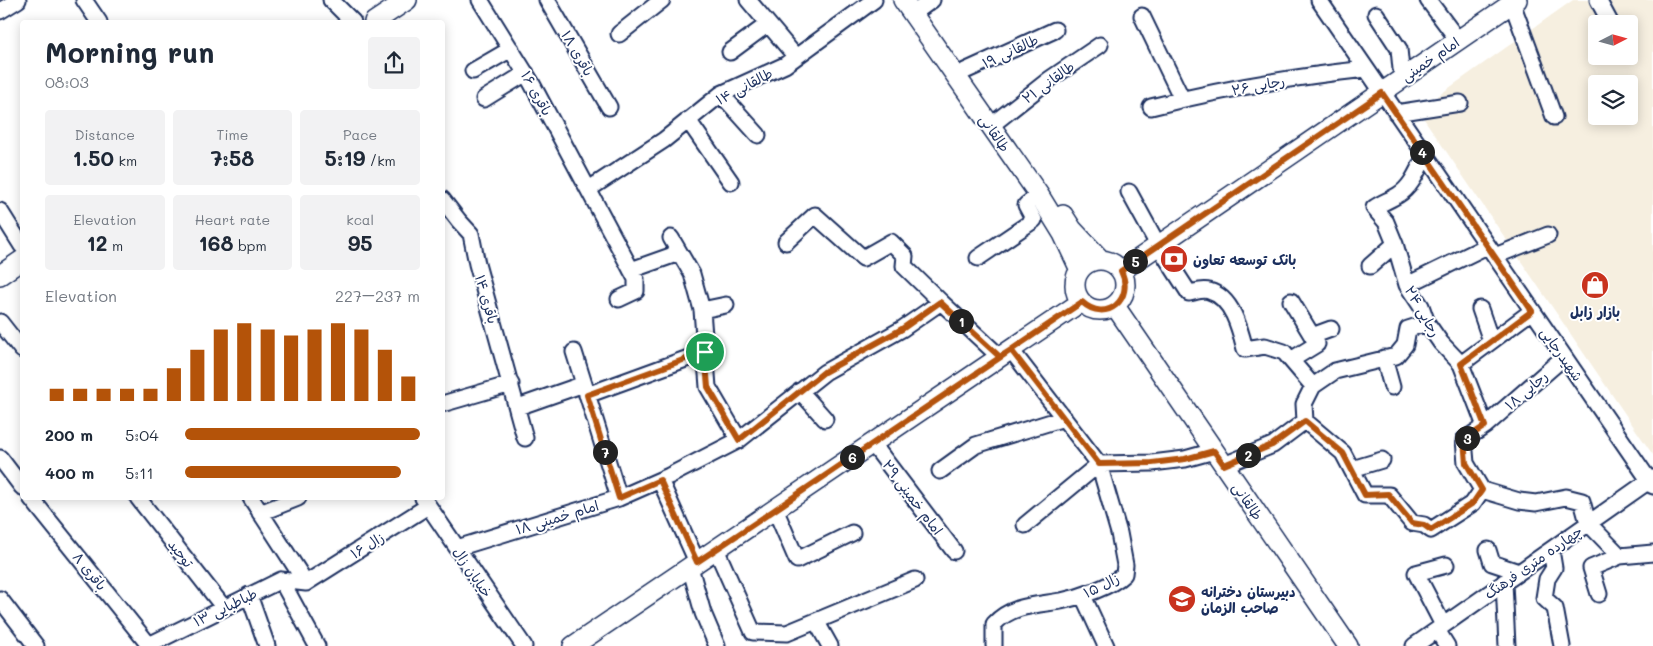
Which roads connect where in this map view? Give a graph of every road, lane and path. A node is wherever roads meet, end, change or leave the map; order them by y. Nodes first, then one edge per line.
1 (18, 0) edge
2 (84, 0) edge
3 (331, 0) edge
4 (407, 0) edge
5 (480, 0) edge
6 (547, 0) edge
7 (662, 0) edge
8 (748, 0) edge
9 (874, 0) edge
10 (903, 0) edge
11 (1319, 0) edge
12 (1428, 0) edge
13 (1598, 0) edge
14 (1514, 2) edge
15 (923, 3) edge
16 (0, 12) edge
17 (1376, 14) dead end
18 (1606, 15) edge
19 (1142, 16) dead end
20 (98, 20) edge
21 (351, 20) edge
22 (377, 20) edge
23 (768, 24) junction
24 (1054, 30) dead end
25 (619, 34) dead end
26 (1458, 40) junction
27 (1100, 45) dead end
28 (511, 49) junction
29 (730, 52) dead end
30 (796, 56) junction
31 (1366, 69) junction
32 (473, 71) dead end
33 (965, 71) junction
34 (526, 73) junction
35 (1402, 79) junction
36 (1382, 93) junction
37 (721, 94) junction
38 (1182, 99) junction
39 (484, 100) dead end
40 (1460, 103) dead end
41 (609, 107) dead end
42 (1151, 107) dead end
43 (1396, 113) junction
44 (1554, 118) dead end
45 (688, 120) junction
46 (998, 120) junction
47 (758, 135) dead end
48 (1425, 156) junction
49 (731, 182) dead end
50 (589, 189) junction
51 (1129, 192) dead end
52 (1039, 195) junction
53 (445, 203) edge
54 (0, 211) edge
55 (1548, 235) dead end
56 (671, 238) dead end
57 (786, 242) dead end
58 (20, 243) edge
59 (1395, 244) junction
60 (1158, 245) junction
61 (1491, 251) junction
62 (680, 253) junction
63 (978, 258) dead end
64 (1101, 260) junction
65 (20, 261) edge
66 (1370, 266) dead end
67 (631, 270) junction
68 (1080, 270) junction
69 (1121, 271) junction
70 (0, 275) edge
71 (1407, 285) junction
72 (619, 299) dead end
73 (1291, 301) dead end
74 (940, 302) junction
75 (1082, 302) junction
76 (726, 305) dead end
77 (1115, 306) junction
78 (1480, 309) dead end
79 (702, 310) junction
80 (1532, 311) junction
81 (0, 322) edge
82 (1427, 323) junction
83 (1331, 329) dead end
84 (1312, 336) junction
85 (1491, 341) junction
86 (20, 347) edge
87 (574, 352) dead end
88 (705, 352) junction
89 (1005, 354) junction
90 (1564, 357) junction
91 (1384, 358) junction
92 (1291, 360) junction
93 (1461, 364) junction
94 (512, 384) junction
95 (1312, 386) junction
96 (1392, 387) dead end
97 (586, 390) junction
98 (800, 391) junction
99 (445, 401) edge
100 (518, 407) junction
101 (1064, 418) junction
102 (826, 419) dead end
103 (1305, 421) junction
104 (1485, 426) junction
105 (526, 438) dead end
106 (739, 440) junction
107 (872, 443) junction
108 (0, 458) edge
109 (1219, 458) junction
110 (1382, 460) dead end
111 (1099, 464) junction
112 (1352, 469) junction
113 (940, 471) dead end
114 (660, 480) junction
115 (1652, 481) edge
116 (20, 484) edge
117 (1482, 490) junction
118 (619, 498) junction
119 (33, 500) edge
120 (140, 500) edge
121 (252, 500) edge
122 (293, 500) edge
123 (426, 502) edge
124 (775, 509) junction
125 (260, 513) junction
126 (1588, 523) junction
127 (1025, 525) dead end
128 (852, 533) dead end
129 (457, 548) junction
130 (716, 549) junction
131 (1488, 550) dead end
132 (1550, 550) junction
133 (954, 551) dead end
134 (1653, 553) edge
135 (1620, 556) junction
136 (693, 565) junction
137 (1446, 565) dead end
138 (1519, 572) junction
139 (281, 580) junction
140 (916, 580) dead end
141 (1504, 582) junction
142 (306, 583) junction
143 (1599, 594) dead end
144 (249, 595) junction
145 (1083, 596) junction
146 (0, 600) edge
147 (224, 608) junction
148 (816, 621) junction
149 (1440, 628) junction
150 (36, 646) edge
151 (148, 646) edge
152 (267, 646) edge
153 (316, 646) edge
154 (524, 646) edge
155 (573, 646) edge
156 (717, 646) edge
157 (830, 646) edge
158 (994, 646) edge
159 (1106, 646) edge
160 (1348, 646) edge
161 (1414, 646) edge
162 (1447, 646) edge
163 (1508, 646) edge
164 (1562, 646) edge

1 - 16 street
2 - 20 street
3 - 21 street
4 - 22 main road
5 - 28 street, باقری ۱۶
6 - 41 street, باقری ۱۸
7 - 25 street
8 - 23 street
9 - 30 street, طالقانی ۱۴
10 - 52 main road, طالقانی
11 - 31 street, شهیدرجایی
12 - 26 street
13 - 18 street
14 - 26 main road, امام خمینی
14 - 44 street
15 - 33 main road, طالقانی
17 - 35 street
19 - 38 street
23 - 29 street
23 - 30 street
24 - 33 street, طالقانی ۱۹
26 - 35 main road, امام خمینی
27 - 46 street, طالقانی ۲۱
28 - 32 street
28 - 34 street, باقری ۱۶
30 - 37 street, طالقانی ۱۴
31 - 36 street, شهیدرجایی
31 - 38 street, رجایی ۲۶
33 - 46 main road, طالقانی
34 - 39 street
34 - 50 street, باقری ۱۶
35 - 36 main road, امام خمینی
36 - 43 street, شهیدرجایی
36 - 60 main road, امام خمینی
37 - 45 street, طالقانی ۱۴
37 - 47 street
38 - 42 street, رجایی ۲۶
40 - 43 street
43 - 48 street, شهیدرجایی
45 - 49 street
45 - 50 street, طالقانی ۱۴
46 - 64 main road, طالقانی
48 - 59 street, رجایی ۲۴
48 - 61 street, شهیدرجایی
50 - 67 street, باقری ۱۶
51 - 60 street
52 - 63 street
52 - 68 main road, طالقانی
53 - 94 street, باقری ۱۴
54 - 58 street
55 - 61 street
56 - 62 street
57 - 74 street
59 - 66 street
59 - 71 street, رجایی ۲۴
60 - 69 main road, امام خمینی
60 - 92 street
61 - 71 street
61 - 80 street, شهیدرجایی
62 - 67 street
62 - 79 street
64 - 68 main road
64 - 69 main road
65 - 70 main road
67 - 72 street, باقری ۱۶
68 - 75 main road
69 - 77 main road
71 - 82 street, رجایی ۲۴
73 - 84 street
74 - 89 street
74 - 98 street, امام خمینی ۱۸
75 - 77 main road
75 - 89 main road
76 - 79 street
77 - 109 main road, طالقانی
78 - 85 street
79 - 88 street
80 - 85 street
80 - 90 street, شهیدرجایی
81 - 86 street
82 - 91 street
82 - 93 street, رجایی ۲۴
83 - 84 street
84 - 92 street
85 - 93 street
87 - 97 street
88 - 97 street
88 - 106 street
89 - 101 street
89 - 107 main road
90 - 104 street, رجایی ۱۸
90 - 115 street, شهیدرجایی
91 - 95 street
91 - 96 street
92 - 95 street
93 - 104 street, رجایی ۲۴
94 - 99 street
94 - 100 street, باقری ۱۴
95 - 103 street
97 - 100 street
97 - 118 street
98 - 102 street
98 - 106 street, امام خمینی ۱۸
100 - 105 street, باقری ۱۴
101 - 111 street
101 - 113 street
103 - 109 street
103 - 112 street
104 - 117 street, رجایی ۱۸
106 - 114 street, امام خمینی ۱۸
107 - 124 main road
107 - 133 street, امام خمینی ۲۹
108 - 116 street
109 - 111 street
109 - 160 main road, طالقانی
110 - 112 street
111 - 127 street
111 - 145 street, زال ۱۵
112 - 117 street
114 - 118 street, امام خمینی ۱۸
114 - 136 street
115 - 126 street, چهارده متری فرهنگ
117 - 126 street
118 - 129 street, امام خمینی ۱۸
119 - 151 street, باقری ۸
120 - 147 street, توحید
121 - 125 street
122 - 125 street
123 - 129 street, خیابان زال
123 - 142 street, زال ۱۶
124 - 128 street
124 - 130 main road
125 - 142 street
126 - 132 street, چهارده متری فرهنگ
126 - 135 street
129 - 154 street, خیابان زال
130 - 136 main road
130 - 148 street
131 - 138 street
132 - 138 street, چهارده متری فرهنگ
132 - 164 street
134 - 135 street
135 - 143 street
136 - 155 main road
136 - 156 street
137 - 149 street
138 - 141 street, چهارده متری فرهنگ
139 - 142 street
139 - 144 street, طباطبایی ۱۳
139 - 153 street
140 - 148 street
141 - 149 street, چهارده متری فرهنگ
141 - 163 street
144 - 147 street, طباطبایی ۱۳
144 - 152 street
145 - 158 street, زال ۱۵
145 - 159 street
146 - 150 street
147 - 151 street, طباطبایی ۱۳
148 - 157 street
149 - 161 street, چهارده متری فرهنگ
149 - 162 street

